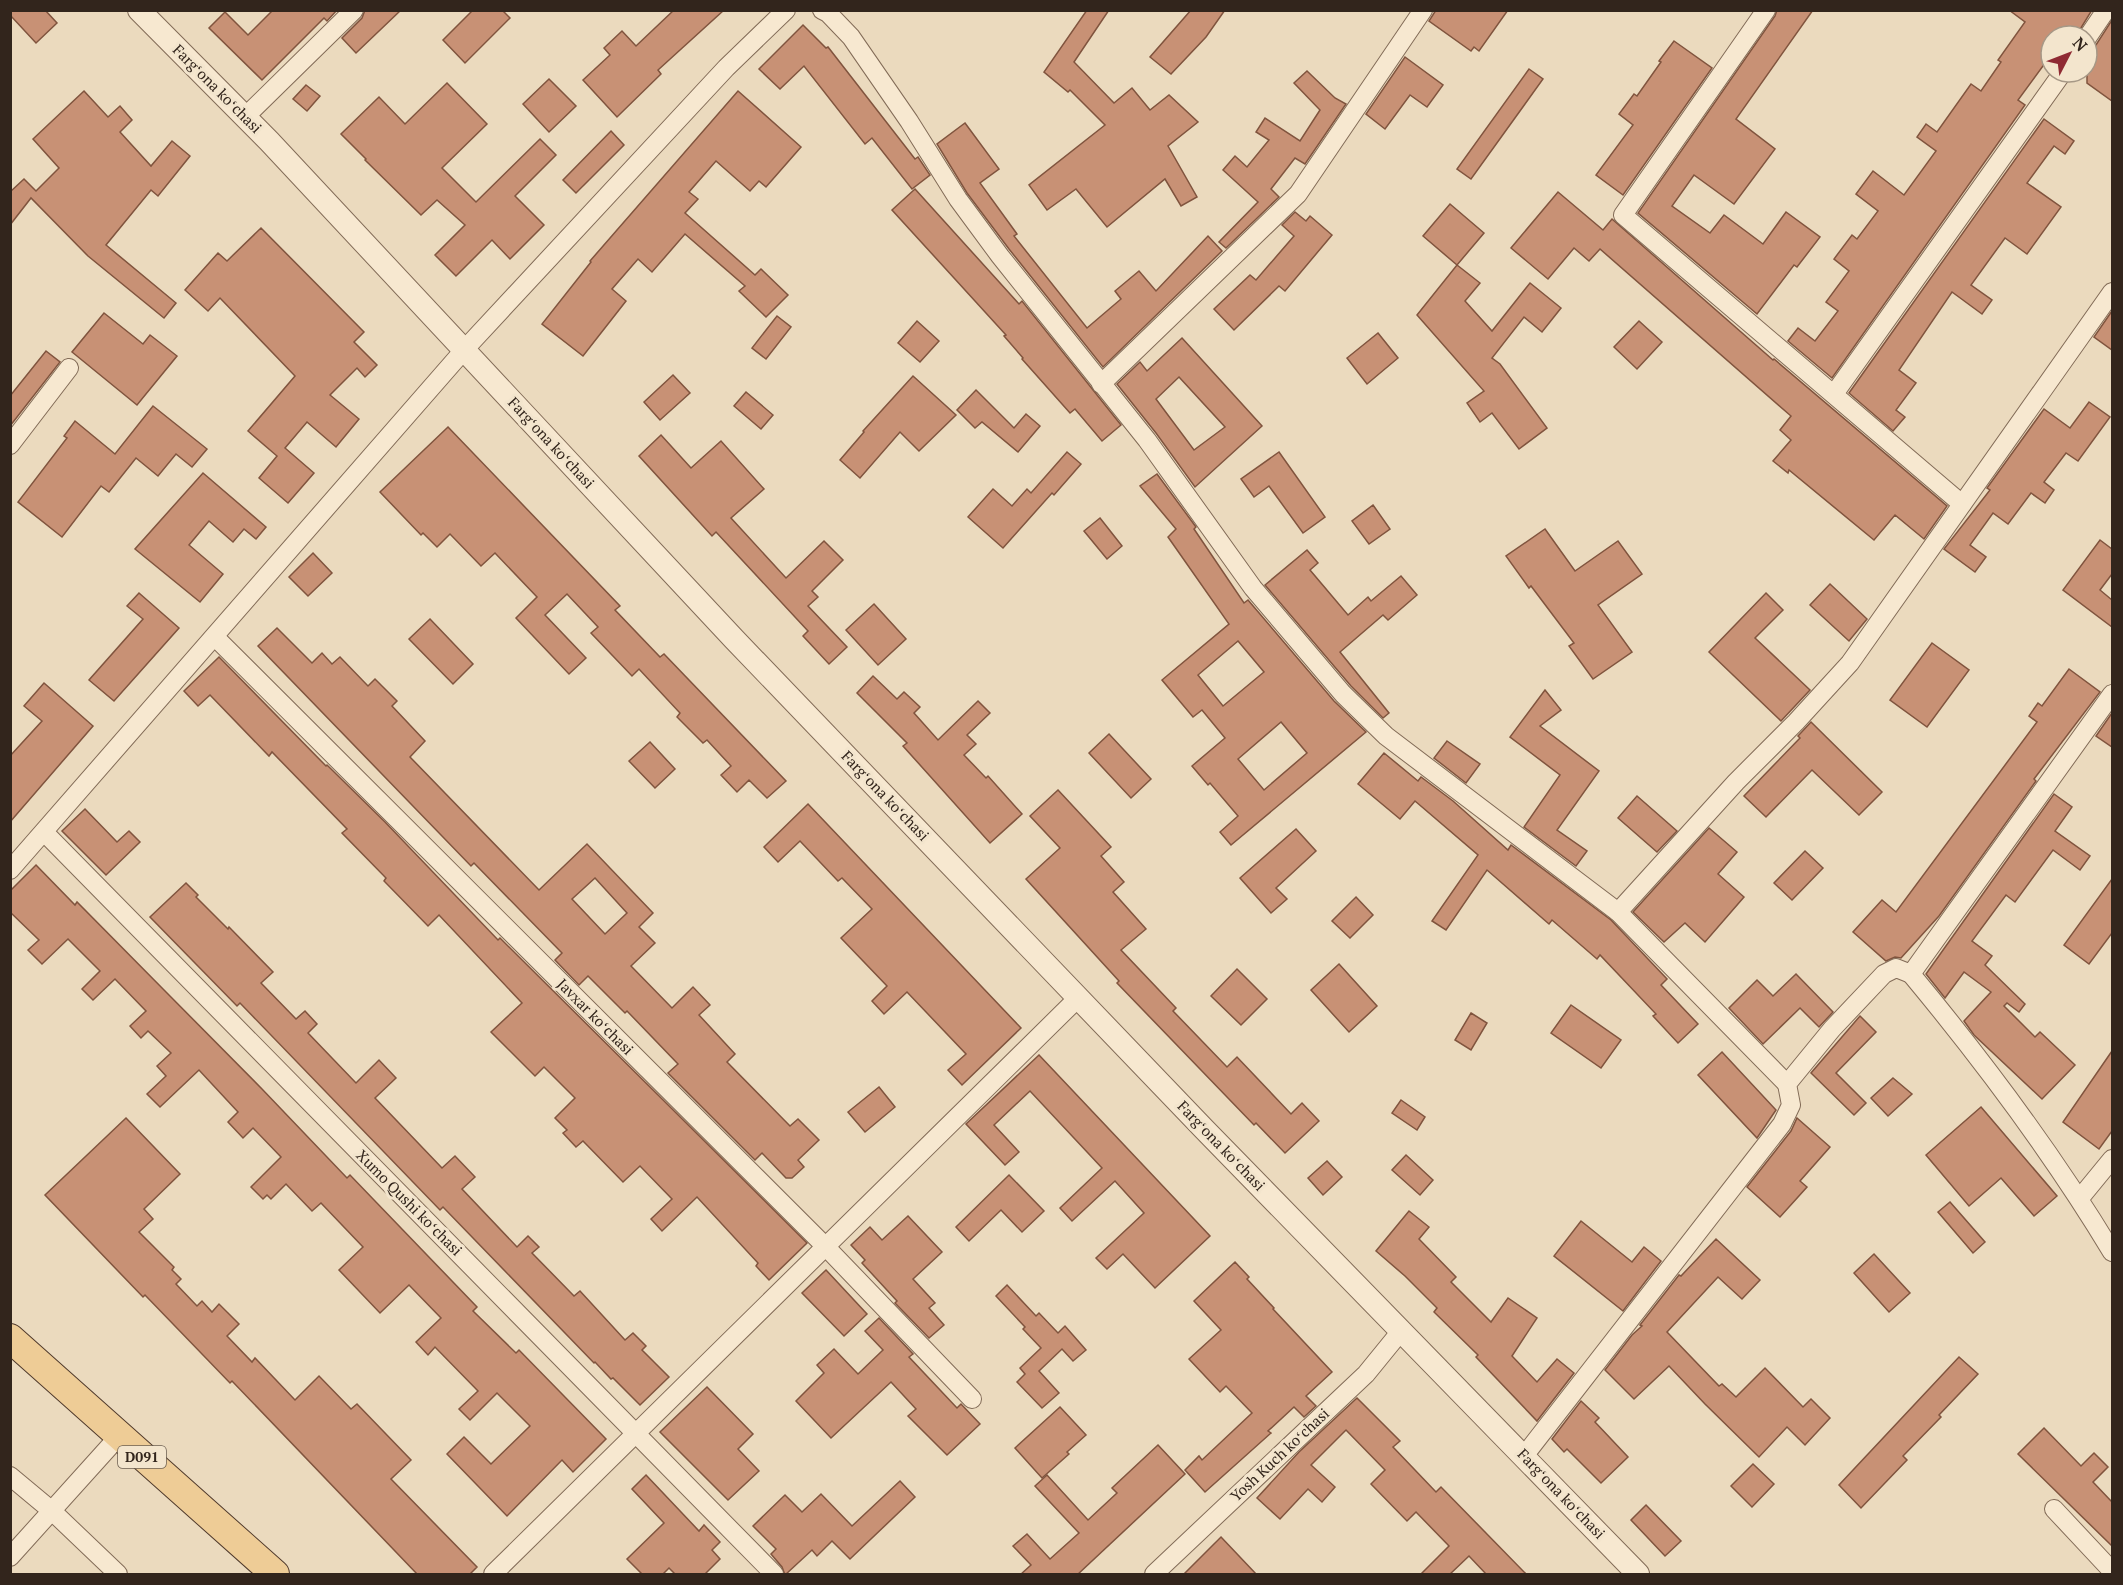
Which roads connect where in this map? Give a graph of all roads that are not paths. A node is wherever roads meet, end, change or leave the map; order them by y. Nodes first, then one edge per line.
1 (139, 10) edge
2 (354, 10) edge
3 (786, 10) edge
4 (822, 10) edge
5 (1423, 10) edge
6 (1766, 10) edge
7 (2106, 10) edge
8 (2096, 24) edge
9 (2054, 84) edge
10 (245, 117) junction
11 (2112, 292) edge
12 (464, 350) junction
13 (69, 368) dead end
14 (1101, 384) junction
15 (1834, 394) junction
16 (10, 445) edge
17 (1962, 504) junction
18 (216, 637) junction
19 (2112, 694) edge
20 (44, 832) junction
21 (10, 870) edge
22 (1618, 912) junction
23 (1911, 974) junction
24 (1079, 997) junction
25 (1786, 1084) junction
26 (2112, 1159) edge
27 (2080, 1198) junction
28 (826, 1247) junction
29 (2112, 1252) edge
30 (1401, 1331) junction
31 (10, 1338) edge
32 (972, 1399) dead end
33 (637, 1434) junction
34 (119, 1436) junction
35 (1524, 1456) junction
36 (10, 1476) edge
37 (2054, 1509) dead end
38 (52, 1511) junction
39 (10, 1557) edge
40 (2112, 1571) edge
41 (118, 1575) edge
42 (275, 1575) edge
43 (493, 1575) edge
44 (774, 1575) edge
45 (1154, 1575) edge
46 (1638, 1575) edge

1 - 10 street, Fargʻona koʻchasi
2 - 10 street
3 - 12 street
4 - 14 street
5 - 14 street
6 - 15 street
7 - 8 street
9 - 15 street
10 - 12 street, Fargʻona koʻchasi
11 - 17 street
12 - 18 street
12 - 24 street, Fargʻona koʻchasi
13 - 16 street
14 - 22 street
15 - 17 street
17 - 22 street
18 - 20 street
18 - 28 street, Javxar koʻchasi
19 - 23 street
20 - 21 street
20 - 33 street, Xumo Qushi koʻchasi
22 - 25 street
23 - 25 street
23 - 27 street
24 - 28 street
24 - 30 street, Fargʻona koʻchasi
25 - 35 street
26 - 27 street
27 - 29 street
28 - 32 street, Javxar koʻchasi
28 - 33 street
30 - 35 street, Fargʻona koʻchasi
30 - 45 street, Yosh Kuch koʻchasi
31 - 34 main road, D091
33 - 43 street
33 - 44 street, Xumo Qushi koʻchasi
34 - 38 street
34 - 42 main road, D091
35 - 46 street, Fargʻona koʻchasi
36 - 38 street
37 - 40 street
38 - 39 street
38 - 41 street

